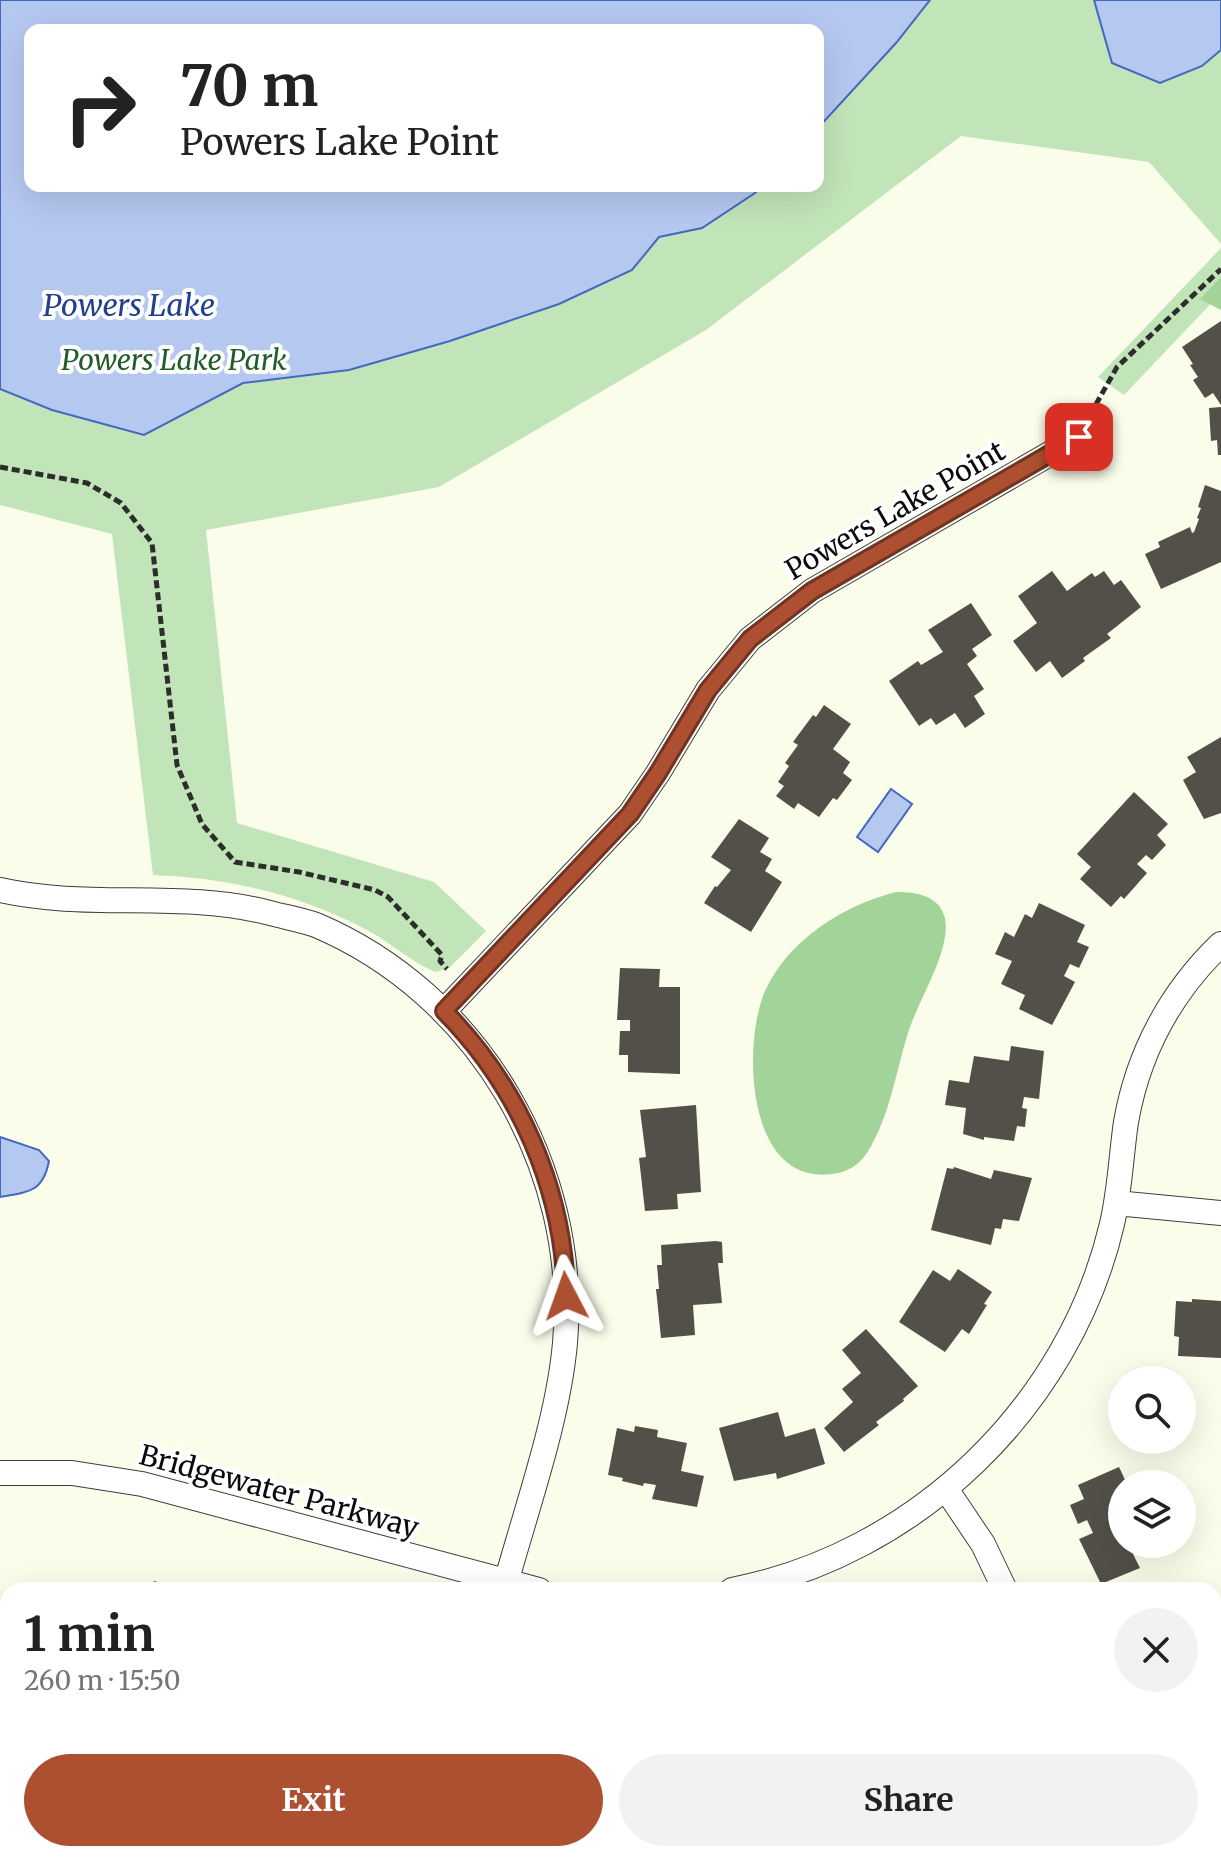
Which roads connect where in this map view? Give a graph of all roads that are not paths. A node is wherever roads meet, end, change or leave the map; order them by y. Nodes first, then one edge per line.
1 (1079, 437) road end
2 (0, 890) edge
3 (1221, 944) edge
4 (444, 1011) junction
5 (1116, 1203) junction
6 (1221, 1213) edge
7 (0, 1473) edge
8 (946, 1489) junction
9 (502, 1582) edge
10 (506, 1582) edge
11 (764, 1582) edge
12 (1001, 1582) edge

1 - 4 street, Powers Lake Point
2 - 4 street
3 - 5 street
4 - 10 street
5 - 6 street
5 - 8 street
7 - 9 street, Bridgewater Parkway
8 - 11 street
8 - 12 street

